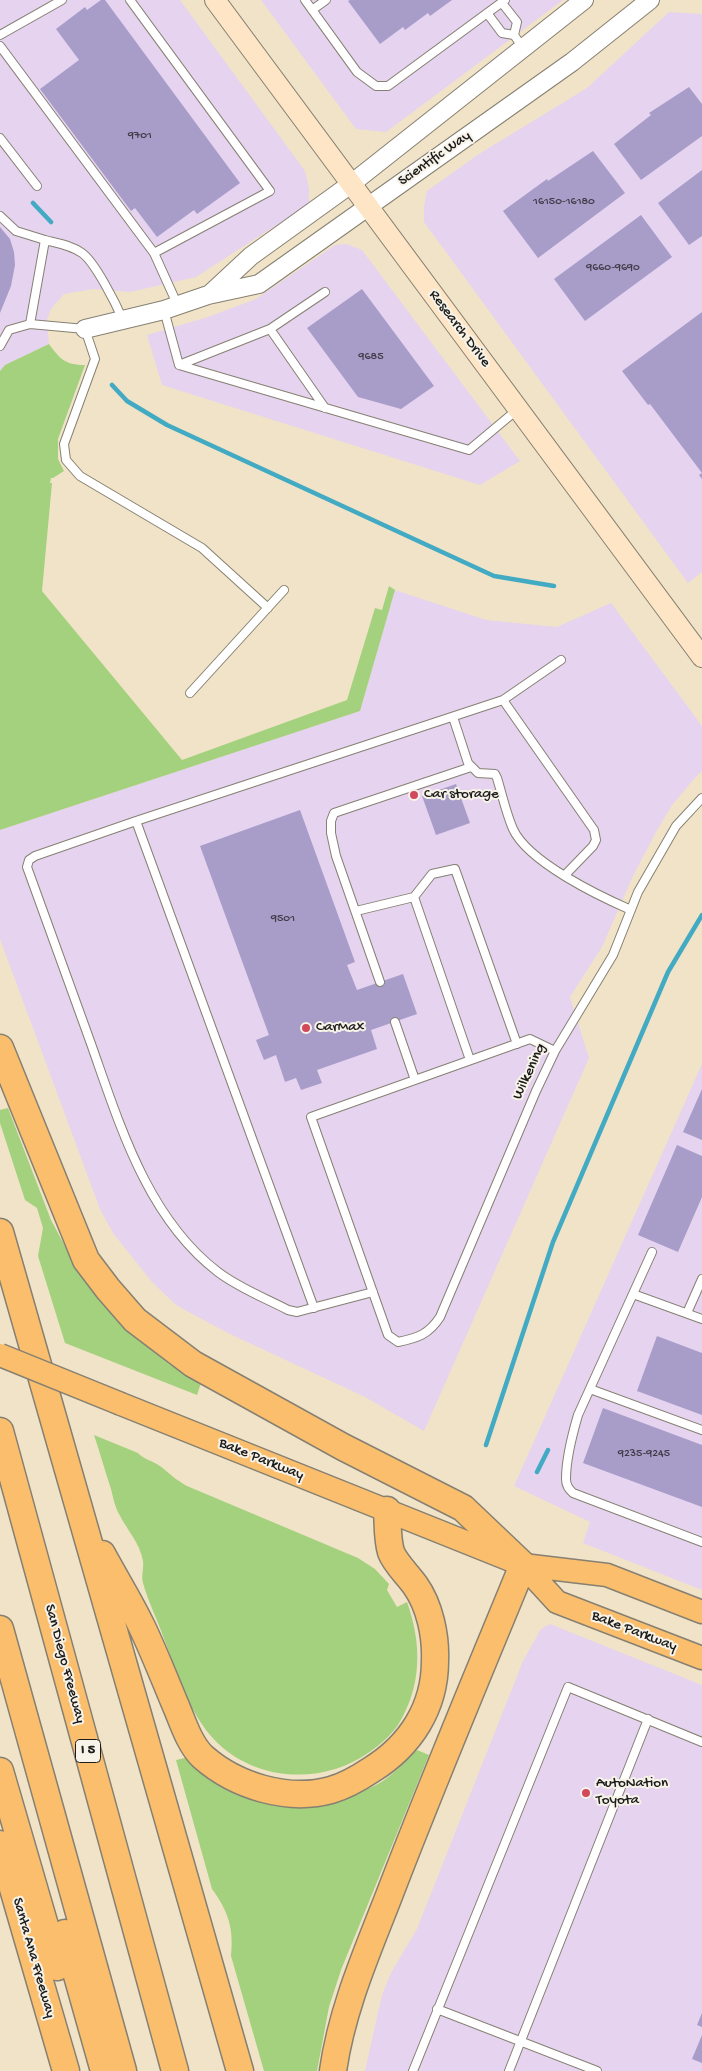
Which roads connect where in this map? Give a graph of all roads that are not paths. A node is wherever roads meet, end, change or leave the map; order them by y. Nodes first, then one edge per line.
1 (62, 0) edge
2 (130, 0) edge
3 (216, 0) edge
4 (305, 0) edge
5 (326, 0) edge
6 (584, 0) edge
7 (650, 0) edge
8 (503, 1) edge
9 (312, 10) junction
10 (487, 13) junction
11 (0, 35) edge
12 (518, 42) junction
13 (0, 46) edge
14 (0, 138) edge
15 (351, 184) junction
16 (37, 186) dead end
17 (368, 206) junction
18 (0, 216) edge
19 (45, 240) junction
20 (154, 253) junction
21 (325, 292) dead end
22 (208, 296) junction
23 (171, 308) junction
24 (123, 320) junction
25 (30, 324) junction
26 (85, 329) junction
27 (270, 329) junction
28 (0, 346) edge
29 (179, 365) junction
30 (325, 408) junction
31 (518, 409) junction
32 (284, 590) dead end
33 (268, 608) junction
34 (702, 657) edge
35 (560, 660) dead end
36 (190, 693) dead end
37 (503, 700) junction
38 (452, 717) junction
39 (471, 767) junction
40 (702, 798) edge
41 (136, 821) junction
42 (565, 875) junction
43 (414, 897) junction
44 (631, 910) junction
45 (356, 911) junction
46 (380, 982) dead end
47 (395, 1022) dead end
48 (517, 1044) junction
49 (0, 1048) edge
50 (555, 1051) junction
51 (470, 1060) junction
52 (415, 1080) junction
53 (0, 1232) edge
54 (652, 1252) dead end
55 (702, 1279) edge
56 (373, 1292) junction
57 (633, 1294) junction
58 (314, 1308) junction
59 (687, 1313) junction
60 (702, 1318) edge
61 (0, 1355) edge
62 (590, 1389) junction
63 (702, 1430) edge
64 (0, 1431) edge
65 (387, 1510) junction
66 (80, 1513) junction
67 (702, 1542) edge
68 (523, 1564) junction
69 (702, 1612) edge
70 (0, 1629) edge
71 (702, 1658) edge
72 (0, 1693) edge
73 (648, 1720) junction
74 (702, 1742) edge
75 (0, 1771) edge
76 (0, 1844) edge
77 (437, 2009) junction
78 (521, 2041) junction
79 (66, 2071) edge
80 (88, 2071) edge
81 (104, 2071) edge
82 (123, 2071) edge
83 (176, 2071) edge
84 (240, 2071) edge
85 (332, 2071) edge
86 (413, 2071) edge
87 (509, 2071) edge
88 (597, 2071) edge

1 - 11 lane
2 - 20 lane
3 - 15 main road, Research Drive
4 - 9 lane
5 - 9 lane
6 - 12 street, Scientific Way
7 - 17 street, Scientific Way
8 - 10 lane
8 - 12 lane
9 - 10 lane
10 - 12 lane
12 - 15 street, Scientific Way
13 - 20 lane
14 - 16 lane
15 - 17 main road, Research Drive
15 - 22 street, Scientific Way
17 - 22 street, Scientific Way
17 - 31 main road, Research Drive
18 - 19 lane
19 - 24 lane
19 - 25 lane
20 - 23 lane
21 - 27 lane
22 - 23 street, Scientific Way
23 - 24 street, Scientific Way
23 - 29 lane
24 - 26 street, Scientific Way
25 - 26 lane
25 - 28 lane
26 - 33 lane
27 - 29 lane
27 - 30 lane
29 - 30 lane
30 - 31 lane
31 - 34 main road, Research Drive
32 - 33 lane
33 - 36 lane
35 - 37 lane
37 - 38 lane
37 - 42 lane
38 - 39 lane
38 - 41 lane
39 - 42 lane
39 - 45 lane
40 - 44 lane, Wilkening
41 - 58 lane
41 - 58 lane
42 - 44 lane
43 - 45 lane
43 - 48 lane
43 - 51 lane
44 - 50 lane, Wilkening
45 - 46 lane
47 - 52 lane
48 - 50 lane
48 - 51 lane
49 - 68 highway
50 - 56 lane, Wilkening
51 - 52 lane
52 - 56 lane
53 - 66 highway
54 - 57 lane
55 - 59 lane
56 - 58 lane
57 - 59 lane
57 - 62 lane
59 - 60 lane
61 - 65 main road, Bake Parkway, bridge
62 - 63 lane
62 - 67 lane
64 - 83 highway, San Diego Freeway / I 5
65 - 66 highway
65 - 68 main road, Bake Parkway
66 - 84 highway
68 - 69 main road, Bake Parkway
68 - 71 main road, Bake Parkway
68 - 85 highway
70 - 82 highway
72 - 81 highway
73 - 74 lane
73 - 77 lane
73 - 78 lane
75 - 80 highway
76 - 79 highway, Santa Ana Freeway
77 - 78 lane
77 - 86 lane
78 - 87 lane
78 - 88 lane

